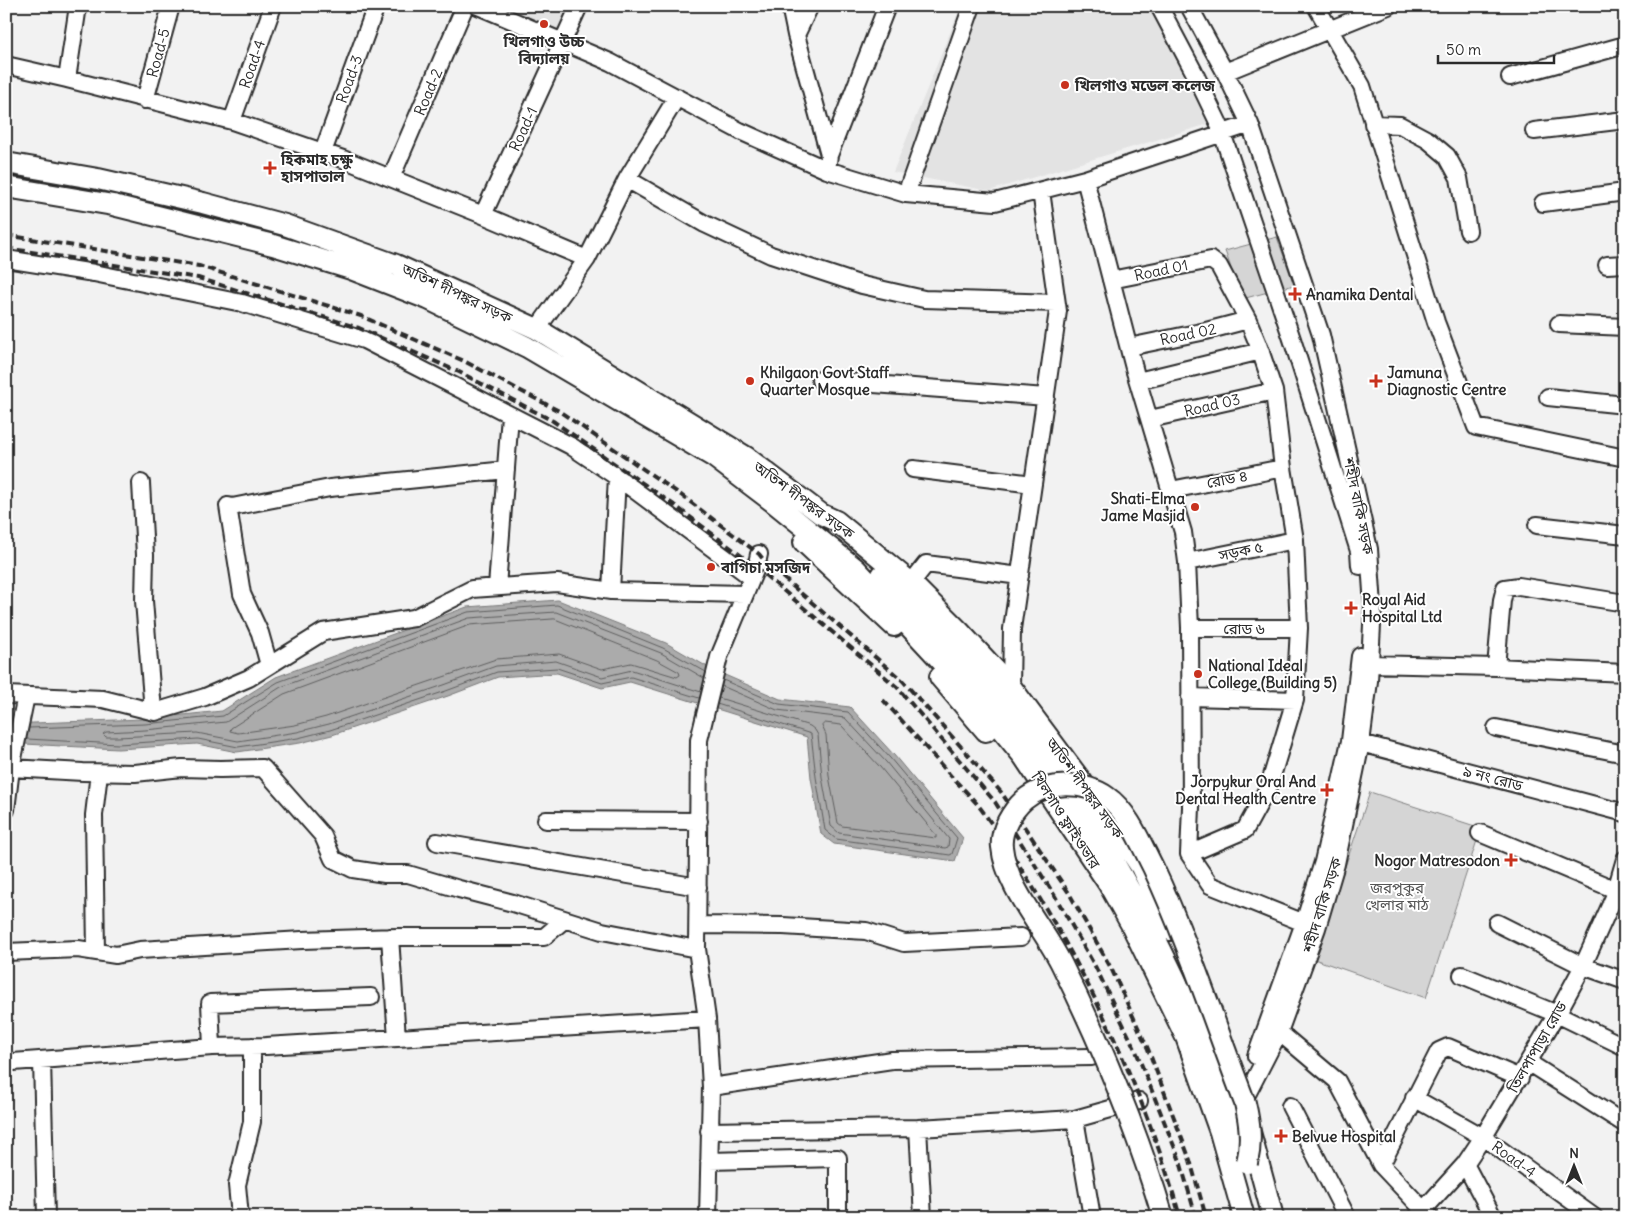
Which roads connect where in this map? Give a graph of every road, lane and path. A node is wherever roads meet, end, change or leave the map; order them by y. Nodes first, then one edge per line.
1 (78, 6) edge
2 (171, 6) edge
3 (273, 6) edge
4 (376, 6) edge
5 (465, 6) edge
6 (478, 6) edge
7 (579, 6) edge
8 (790, 6) edge
9 (810, 6) edge
10 (887, 6) edge
11 (972, 6) edge
12 (1159, 6) edge
13 (1189, 6) edge
14 (1316, 6) edge
15 (1388, 6) edge
16 (1329, 29) junction
17 (796, 36) junction
18 (562, 43) junction
19 (1625, 44) edge
20 (6, 66) edge
21 (1225, 72) junction
22 (1510, 77) dead end
23 (67, 79) junction
24 (677, 97) junction
25 (145, 100) junction
26 (1625, 120) edge
27 (232, 121) junction
28 (1250, 124) junction
29 (1373, 124) junction
30 (1534, 131) dead end
31 (1222, 134) junction
32 (322, 152) junction
33 (6, 163) edge
34 (828, 163) junction
35 (391, 178) junction
36 (627, 179) junction
37 (1085, 179) junction
38 (6, 187) edge
39 (1041, 191) junction
40 (1625, 192) edge
41 (906, 194) junction
42 (1543, 203) dead end
43 (483, 215) junction
44 (1468, 231) dead end
45 (6, 259) edge
46 (587, 259) junction
47 (1625, 264) edge
48 (1607, 265) dead end
49 (1111, 280) junction
50 (1056, 303) junction
51 (1248, 320) junction
52 (1559, 324) dead end
53 (1625, 327) edge
54 (537, 330) junction
55 (527, 346) junction
56 (1129, 347) junction
57 (1261, 351) junction
58 (820, 380) dead end
59 (1138, 381) junction
60 (1274, 391) junction
61 (1046, 397) junction
62 (1548, 397) dead end
63 (1625, 405) edge
64 (510, 415) junction
65 (1150, 420) junction
66 (714, 457) junction
67 (1625, 458) edge
68 (1283, 468) junction
69 (913, 469) dead end
70 (506, 470) junction
71 (617, 477) junction
72 (141, 484) dead end
73 (1033, 484) junction
74 (1170, 490) junction
75 (772, 501) joint
76 (821, 514) junction
77 (1537, 525) dead end
78 (1625, 535) edge
79 (1295, 540) junction
80 (759, 554) dead end
81 (1187, 562) junction
82 (1020, 576) junction
83 (751, 577) junction
84 (911, 583) junction
85 (497, 587) junction
86 (611, 591) junction
87 (745, 594) junction
88 (1625, 603) edge
89 (1190, 628) junction
90 (1299, 628) junction
91 (1370, 664) junction
92 (269, 665) junction
93 (1496, 667) junction
94 (1625, 673) edge
95 (1011, 687) junction
96 (6, 695) edge
97 (26, 696) junction
98 (1190, 697) junction
99 (1295, 700) junction
100 (152, 711) junction
101 (1496, 728) dead end
102 (1361, 743) junction
103 (1625, 754) edge
104 (11, 768) junction
105 (99, 773) junction
106 (6, 810) edge
107 (1625, 814) edge
108 (546, 820) dead end
109 (699, 820) junction
110 (1480, 833) dead end
111 (437, 842) dead end
112 (1189, 854) junction
113 (1625, 859) edge
114 (698, 887) junction
115 (1618, 896) edge
116 (564, 920) junction
117 (1497, 924) dead end
118 (698, 925) junction
119 (1310, 926) junction
120 (390, 937) junction
121 (1021, 937) dead end
122 (697, 949) junction
123 (6, 952) edge
124 (96, 952) junction
125 (1583, 966) junction
126 (1462, 975) dead end
127 (1625, 982) edge
128 (371, 997) dead end
129 (1557, 1014) junction
130 (707, 1019) junction
131 (1279, 1032) junction
132 (397, 1038) junction
133 (252, 1046) junction
134 (212, 1047) junction
135 (1625, 1047) edge
136 (1092, 1057) dead end
137 (6, 1060) edge
138 (42, 1060) junction
139 (1528, 1063) junction
140 (1520, 1078) junction
141 (711, 1087) junction
142 (1414, 1098) junction
143 (1240, 1100) junction
144 (1139, 1101) dead end
145 (1290, 1106) dead end
146 (1075, 1119) junction
147 (1625, 1124) edge
148 (918, 1128) junction
149 (709, 1131) junction
150 (1483, 1137) junction
151 (708, 1161) junction
152 (1247, 1163) junction
153 (1465, 1164) junction
154 (1381, 1165) junction
155 (838, 1209) dead end
156 (1423, 1215) edge
157 (46, 1217) edge
158 (240, 1217) edge
159 (708, 1217) edge
160 (923, 1217) edge
161 (1092, 1217) edge
162 (1163, 1217) edge
163 (1233, 1217) edge
164 (1244, 1217) edge
165 (1260, 1217) edge
166 (1273, 1217) edge
167 (1347, 1217) edge
168 (1493, 1217) edge
169 (1594, 1217) edge

1 - 23 street
2 - 25 street, Road-5
3 - 27 street, Road-4
4 - 32 street, Road-3
5 - 35 street, Road-2
6 - 18 street
7 - 18 street, Road-1
8 - 17 street
9 - 17 street
10 - 34 street
11 - 41 street
12 - 31 street, শহীদ বাকি সড়ক
13 - 21 street, শহীদ বাকি সড়ক
14 - 16 street
15 - 16 street
16 - 21 street
16 - 29 street
17 - 34 street
18 - 24 street
18 - 43 street, Road-1
19 - 22 street
20 - 23 street
21 - 28 street, শহীদ বাকি সড়ক
23 - 25 street
24 - 34 street
24 - 36 street
25 - 27 street
26 - 30 street
27 - 32 street
28 - 31 street
28 - 91 street, শহীদ বাকি সড়ক
29 - 44 street
29 - 67 street
31 - 37 street
31 - 119 street, শহীদ বাকি সড়ক
32 - 35 street
33 - 54 main road, অতিশ দীপঙ্কর সড়ক
34 - 41 street
35 - 43 street
36 - 46 street
36 - 50 street
37 - 39 street
37 - 49 street
38 - 55 main road, অতিশ দীপঙ্কর সড়ক
39 - 41 street
39 - 50 street
40 - 42 street
43 - 46 street
45 - 64 street
46 - 54 street
47 - 48 street
49 - 51 street, Road 01
49 - 56 street
50 - 61 street
51 - 56 street, Road 02
51 - 57 street
52 - 53 street
54 - 55 main road
54 - 76 main road, অতিশ দীপঙ্কর সড়ক
55 - 66 main road, অতিশ দীপঙ্কর সড়ক
56 - 59 street
57 - 59 street
57 - 60 street
58 - 61 street
59 - 65 street
60 - 65 street, Road 03
60 - 68 street
61 - 73 street
62 - 63 street
64 - 70 street
64 - 71 street
65 - 74 street
66 - 75 main road, অতিশ দীপঙ্কর সড়ক
66 - 163 main road
68 - 74 street, রোড ৪
68 - 79 street
69 - 73 street
70 - 85 street
70 - 92 street
71 - 83 street
71 - 86 street
72 - 100 street
73 - 82 street
74 - 81 street
75 - 164 main road, খিলগাও ফ্লাইওভার
76 - 84 main road, অতিশ দীপঙ্কর সড়ক
76 - 152 main road, খিলগাও ফ্লাইওভার, bridge
77 - 78 street
79 - 81 street, সড়ক ৫
79 - 90 street
80 - 83 street
81 - 89 street
82 - 84 street
82 - 95 street
83 - 87 street
84 - 95 main road, অতিশ দীপঙ্কর সড়ক
85 - 86 street
85 - 92 street
86 - 87 street
87 - 109 street
88 - 93 street
89 - 90 street, রোড ৬
89 - 98 street
90 - 99 street
91 - 93 street
91 - 102 street, শহীদ বাকি সড়ক
92 - 100 street
93 - 94 street
95 - 143 main road, অতিশ দীপঙ্কর সড়ক
96 - 97 street
97 - 100 street
97 - 104 street
98 - 99 street
98 - 112 street
99 - 112 street
101 - 103 street
102 - 107 street, ৯ নং রোড
102 - 119 street, শহীদ বাকি সড়ক
104 - 105 street
104 - 106 street
105 - 116 street
105 - 124 street
108 - 109 street
109 - 114 street
110 - 115 street
111 - 114 street
112 - 119 street
113 - 115 street, তিলপাপাড়া রোড
114 - 118 street
115 - 125 street, তিলপাপাড়া রোড
116 - 120 street
116 - 122 street
117 - 125 street
118 - 121 street
118 - 122 street
119 - 131 street, শহীদ বাকি সড়ক
119 - 143 street, শহীদ বাকি সড়ক
120 - 124 street
120 - 132 street
122 - 130 street
123 - 124 street
125 - 127 street
125 - 129 street, তিলপাপাড়া রোড
126 - 129 street
128 - 134 street
129 - 135 street
129 - 139 street, তিলপাপাড়া রোড
130 - 132 street
130 - 141 street
131 - 143 street, শহীদ বাকি সড়ক
131 - 154 street
132 - 133 street
133 - 134 street
133 - 158 street
134 - 138 street
136 - 141 street
137 - 138 street
138 - 157 street
139 - 140 street, তিলপাপাড়া রোড
139 - 147 street
140 - 142 street
140 - 150 street, তিলপাপাড়া রোড
141 - 149 street
142 - 150 street, Road-4
142 - 154 street
143 - 166 main road, অতিশ দীপঙ্কর সড়ক
144 - 146 street
145 - 167 street
146 - 148 street
146 - 161 street
148 - 149 street
148 - 160 street
149 - 151 street
150 - 153 street, তিলপাপাড়া রোড
150 - 169 street, Road-4
151 - 155 street
151 - 159 street
152 - 162 main road, bridge
152 - 165 main road, খিলগাও ফ্লাইওভার
153 - 156 street, তিলপাপাড়া রোড
153 - 168 street
154 - 156 street

